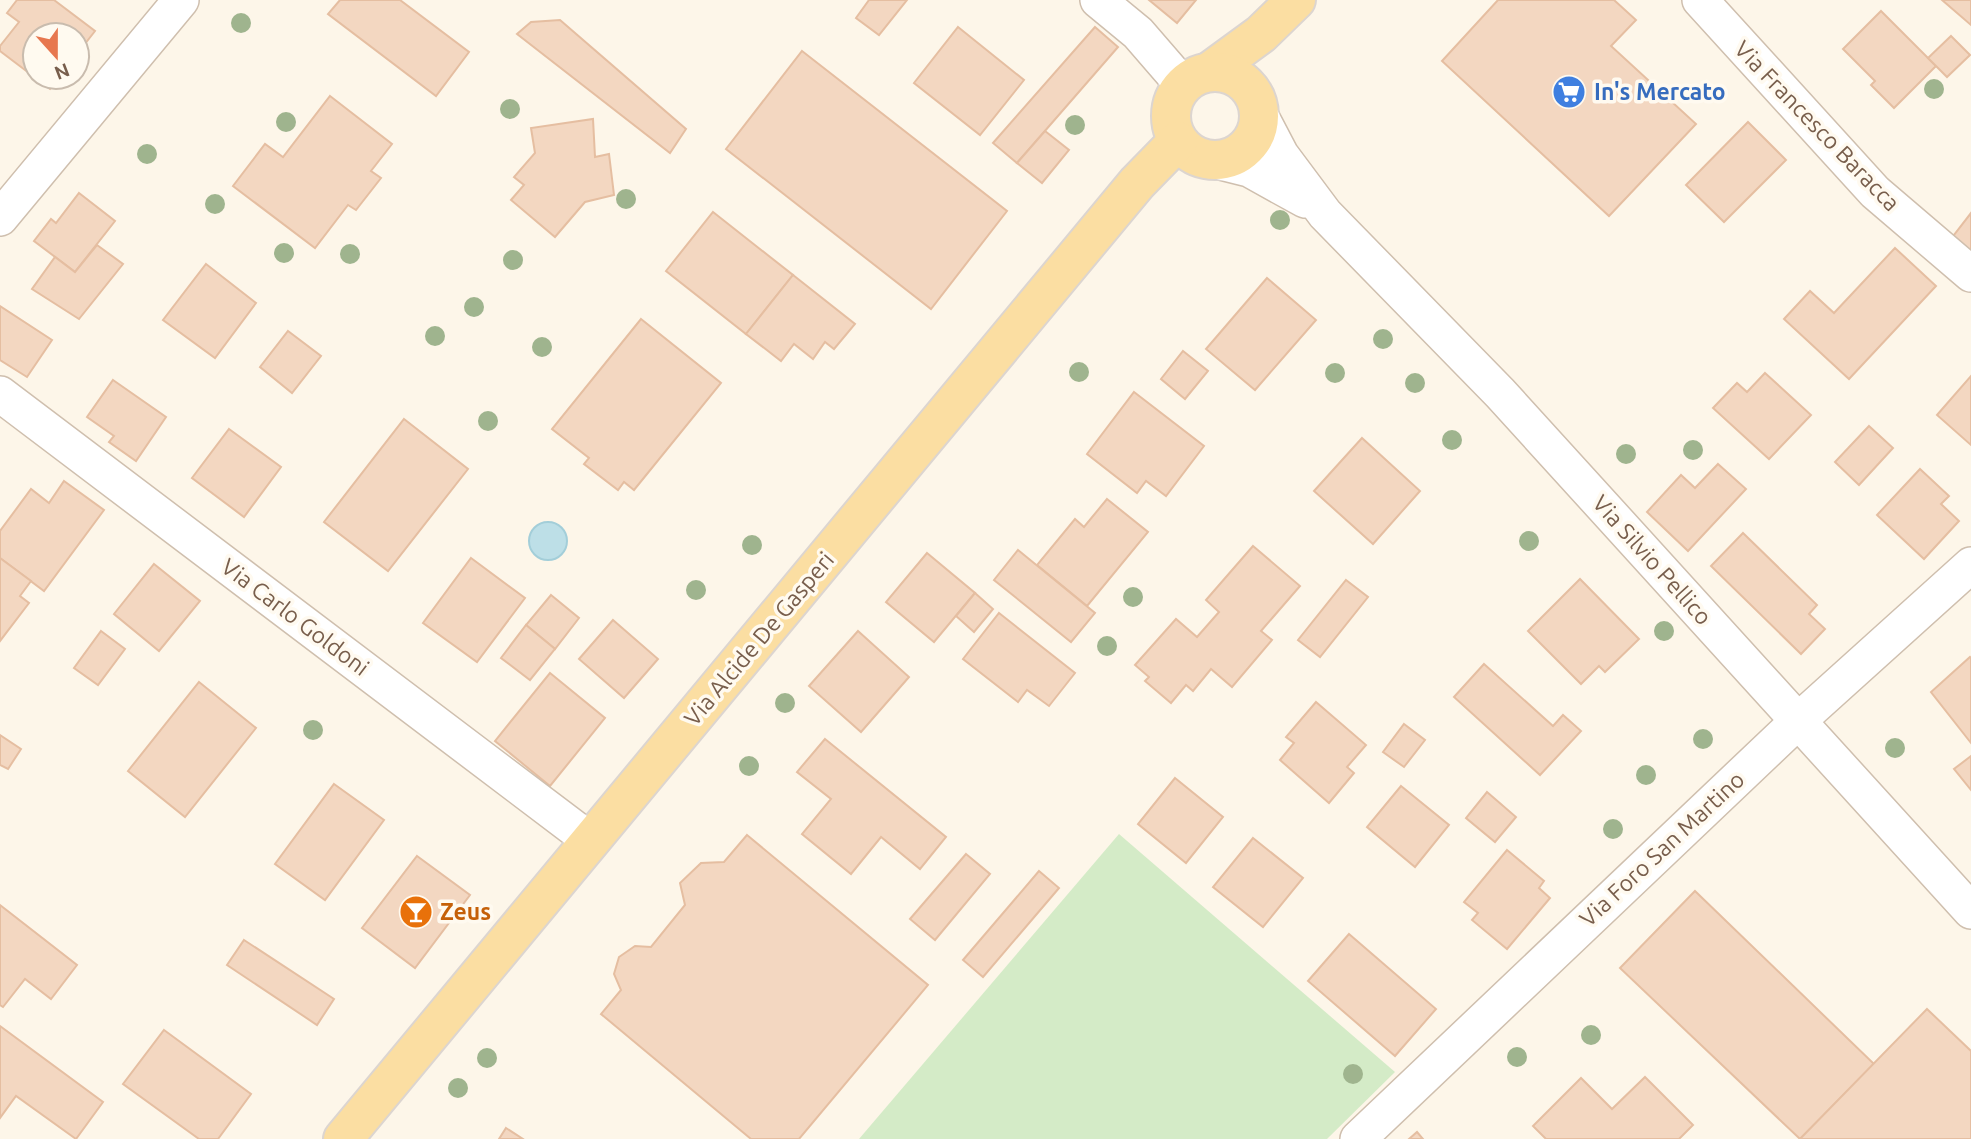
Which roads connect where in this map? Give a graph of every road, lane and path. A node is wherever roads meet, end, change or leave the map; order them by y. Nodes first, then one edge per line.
1 (181, 0) edge
2 (1098, 0) edge
3 (1700, 0) edge
4 (1293, 4) edge
5 (1196, 79) junction
6 (1258, 106) junction
7 (1178, 141) junction
8 (1217, 160) junction
9 (1325, 214) junction
10 (0, 218) edge
11 (1971, 274) edge
12 (0, 394) edge
13 (1971, 565) edge
14 (1798, 721) junction
15 (591, 841) junction
16 (1971, 911) edge
17 (342, 1139) edge
18 (1358, 1139) edge

1 - 10 street
2 - 5 street
3 - 11 street, Via Francesco Baracca
4 - 5 main road
4 - 6 main road
5 - 6 main road
5 - 7 main road
6 - 8 main road
6 - 9 street, Via Silvio Pellico
7 - 8 main road
7 - 15 main road, Via Alcide De Gasperi
8 - 9 street, Via Silvio Pellico
9 - 14 street, Via Silvio Pellico
12 - 15 street, Via Carlo Goldoni
13 - 14 street, Via Foro San Martino
14 - 16 street, Via Silvio Pellico
14 - 18 street, Via Foro San Martino
15 - 17 main road, Via Alcide De Gasperi

